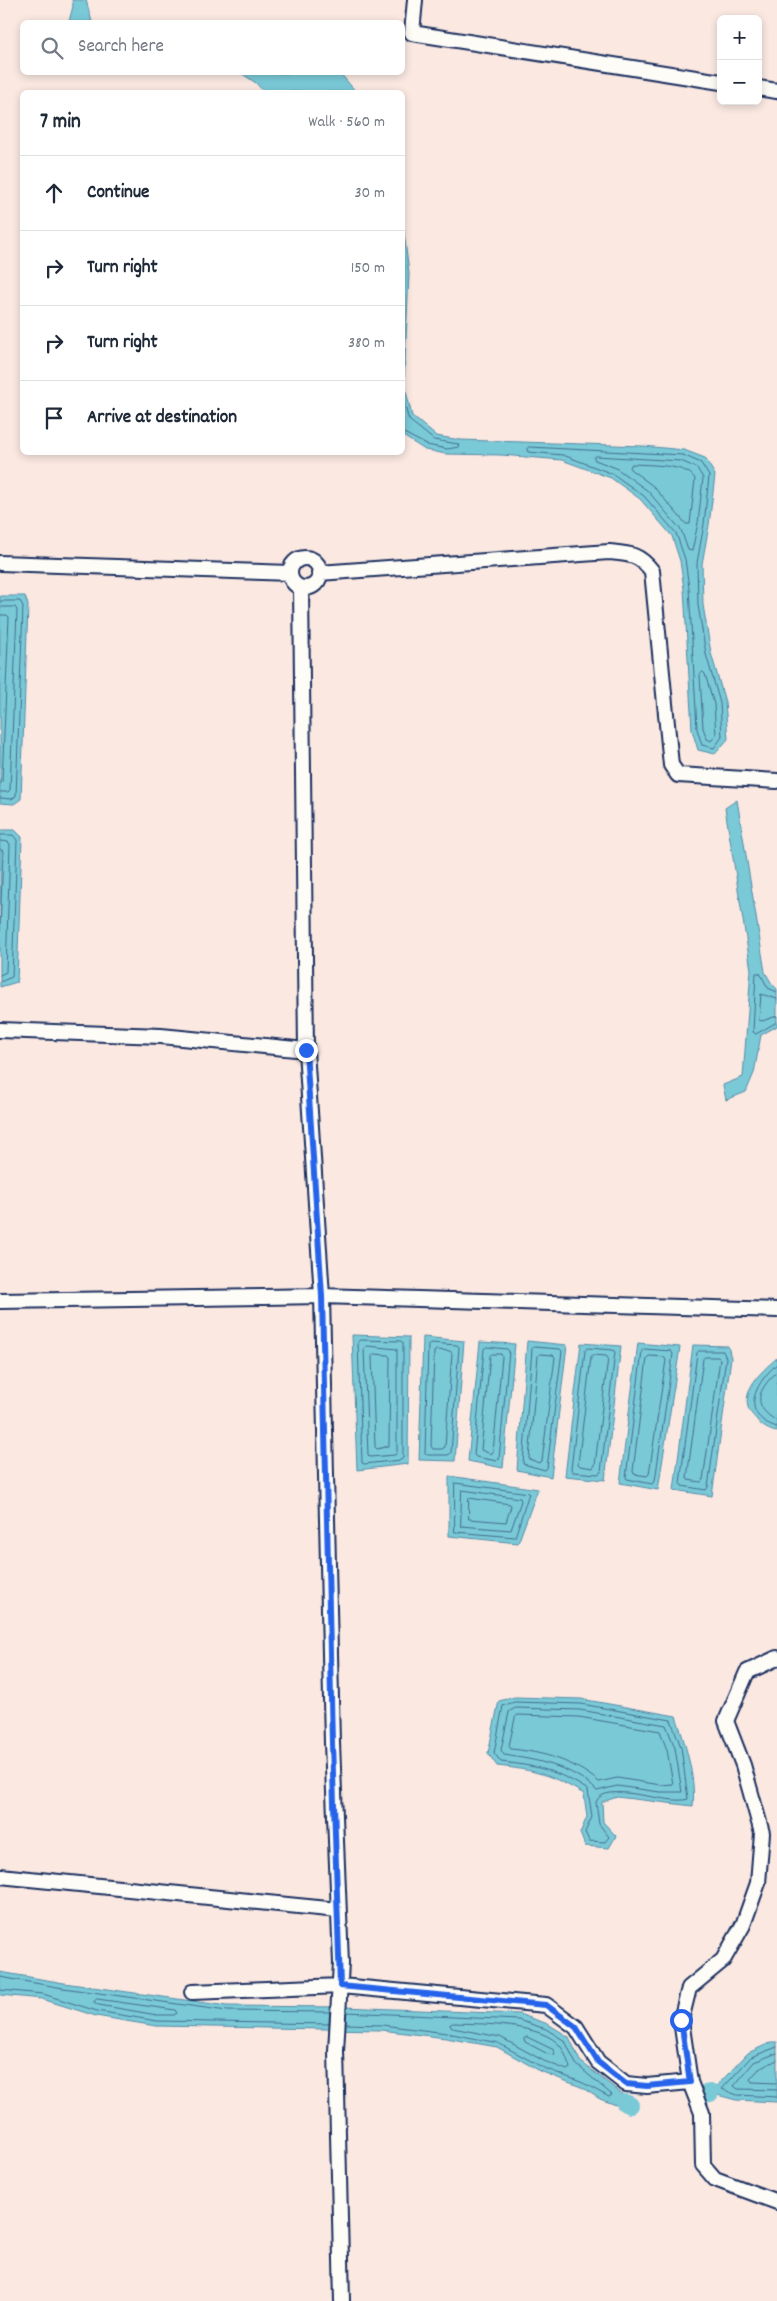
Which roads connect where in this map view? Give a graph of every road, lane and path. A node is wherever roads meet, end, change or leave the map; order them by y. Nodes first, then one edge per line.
1 (415, 0) edge
2 (717, 81) edge
3 (762, 89) edge
4 (777, 91) edge
5 (0, 563) edge
6 (320, 572) junction
7 (290, 573) junction
8 (301, 588) junction
9 (777, 781) edge
10 (0, 1030) edge
11 (306, 1050) junction
12 (322, 1296) junction
13 (0, 1301) edge
14 (777, 1310) edge
15 (777, 1658) edge
16 (0, 1876) edge
17 (338, 1910) junction
18 (192, 1992) dead end
19 (339, 1992) junction
20 (690, 2082) junction
21 (777, 2202) edge
22 (342, 2301) edge

1 - 2 street
3 - 4 street
5 - 7 street
6 - 7 street
6 - 8 street
6 - 9 street
7 - 8 street
8 - 11 street
10 - 11 street
11 - 12 street
12 - 13 street
12 - 14 street
12 - 17 street
15 - 20 street
16 - 17 street
17 - 19 street
18 - 19 street
19 - 20 street
19 - 22 street
20 - 21 street

